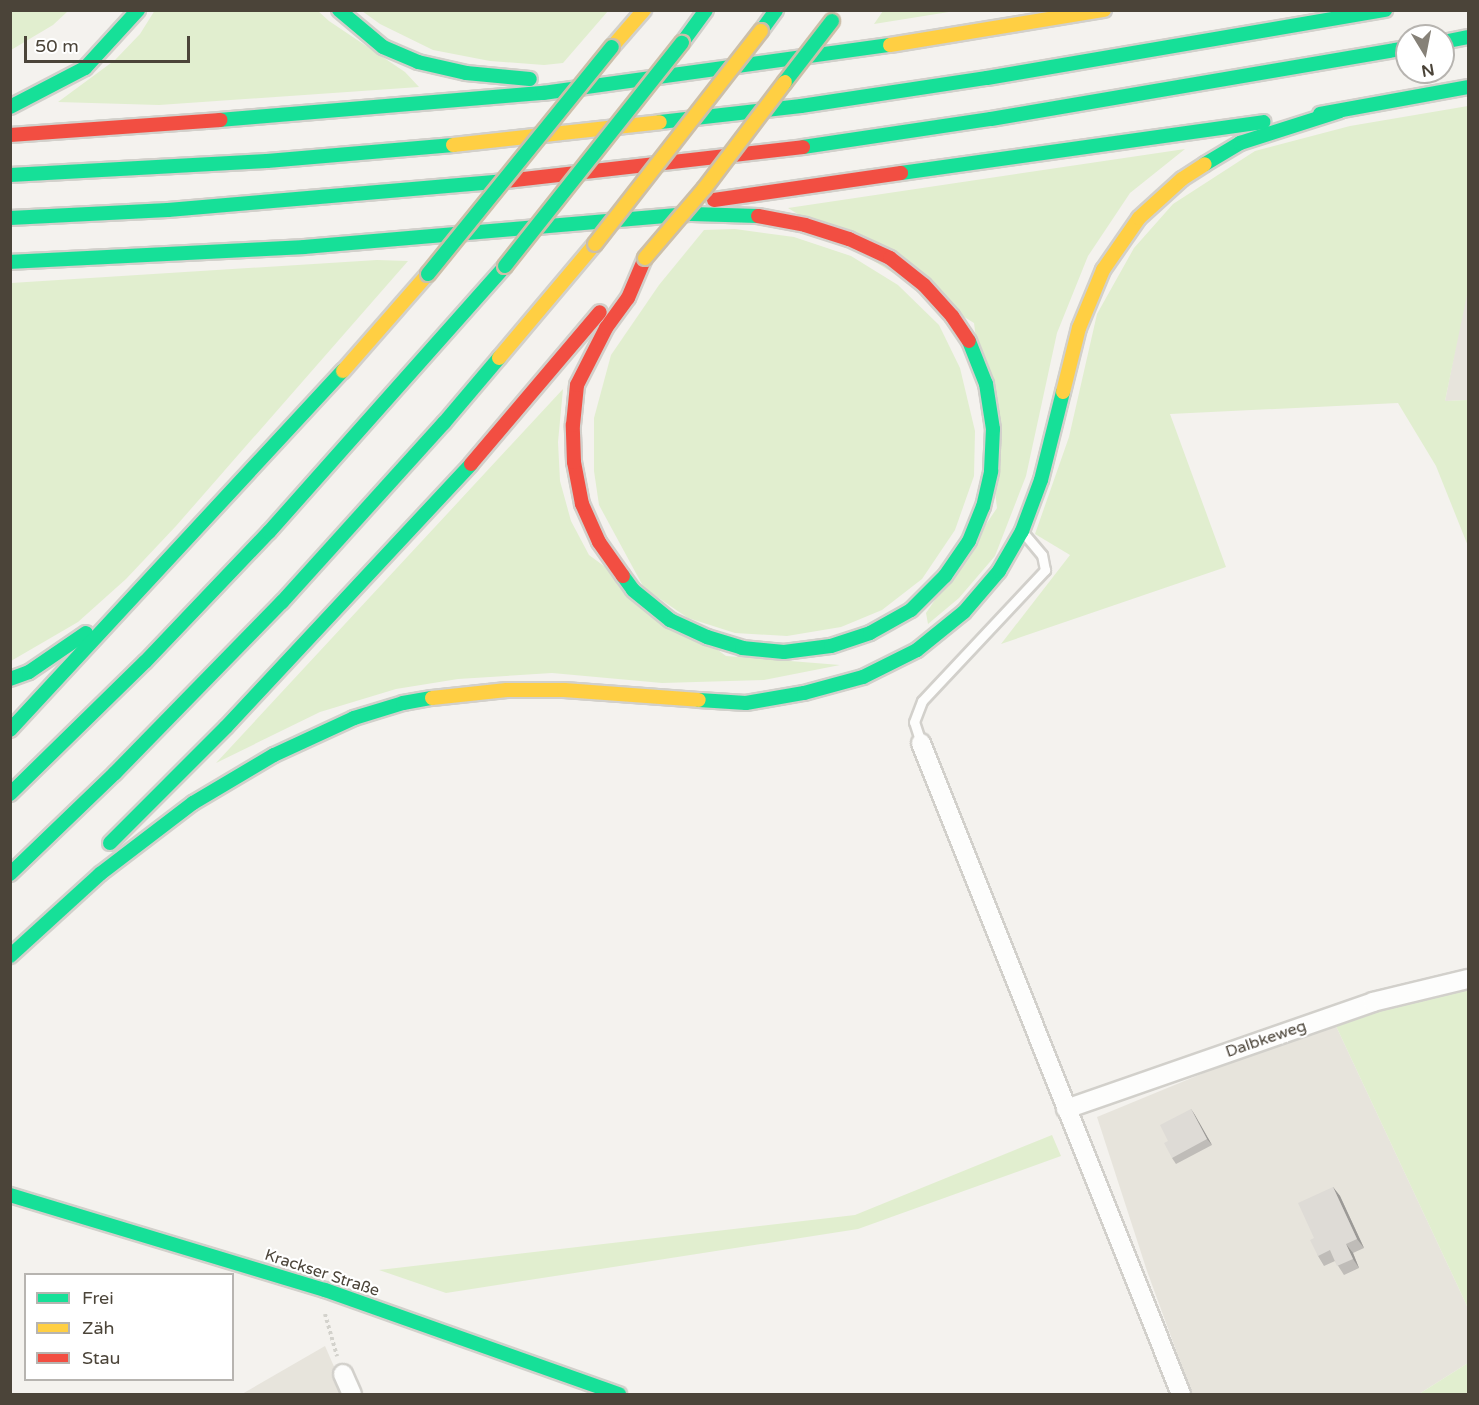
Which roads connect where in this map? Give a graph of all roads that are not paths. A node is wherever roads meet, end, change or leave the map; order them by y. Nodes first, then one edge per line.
1 (138, 10) edge
2 (339, 10) edge
3 (706, 10) edge
4 (776, 10) edge
5 (1104, 10) edge
6 (1385, 10) edge
7 (642, 12) edge
8 (836, 16) edge
9 (1395, 50) edge
10 (676, 75) junction
11 (1468, 87) edge
12 (10, 108) edge
13 (1340, 111) junction
14 (10, 135) edge
15 (10, 175) edge
16 (10, 218) edge
17 (567, 222) junction
18 (645, 258) junction
19 (13, 262) edge
20 (1022, 531) junction
21 (133, 599) junction
22 (10, 679) edge
23 (10, 730) edge
24 (921, 743) joint
25 (10, 794) edge
26 (10, 874) edge
27 (10, 940) edge
28 (10, 956) edge
29 (1468, 979) edge
30 (1066, 1109) junction
31 (10, 1195) edge
32 (343, 1374) road end
33 (352, 1395) edge
34 (619, 1395) edge
35 (1181, 1395) edge

1 - 12 main road
2 - 10 main road
3 - 25 main road, bridge
4 - 26 main road, bridge
5 - 10 main road
6 - 15 main road
7 - 21 main road, bridge
8 - 18 main road, bridge
9 - 16 main road
10 - 14 main road
11 - 13 main road
13 - 17 main road
13 - 20 main road
17 - 18 main road
17 - 19 main road
18 - 27 main road
20 - 24 lane
20 - 28 main road
21 - 22 main road
21 - 23 main road
24 - 30 street
29 - 30 street, Dalbkeweg
30 - 35 street
31 - 34 main road, Krackser Straße
32 - 33 street

